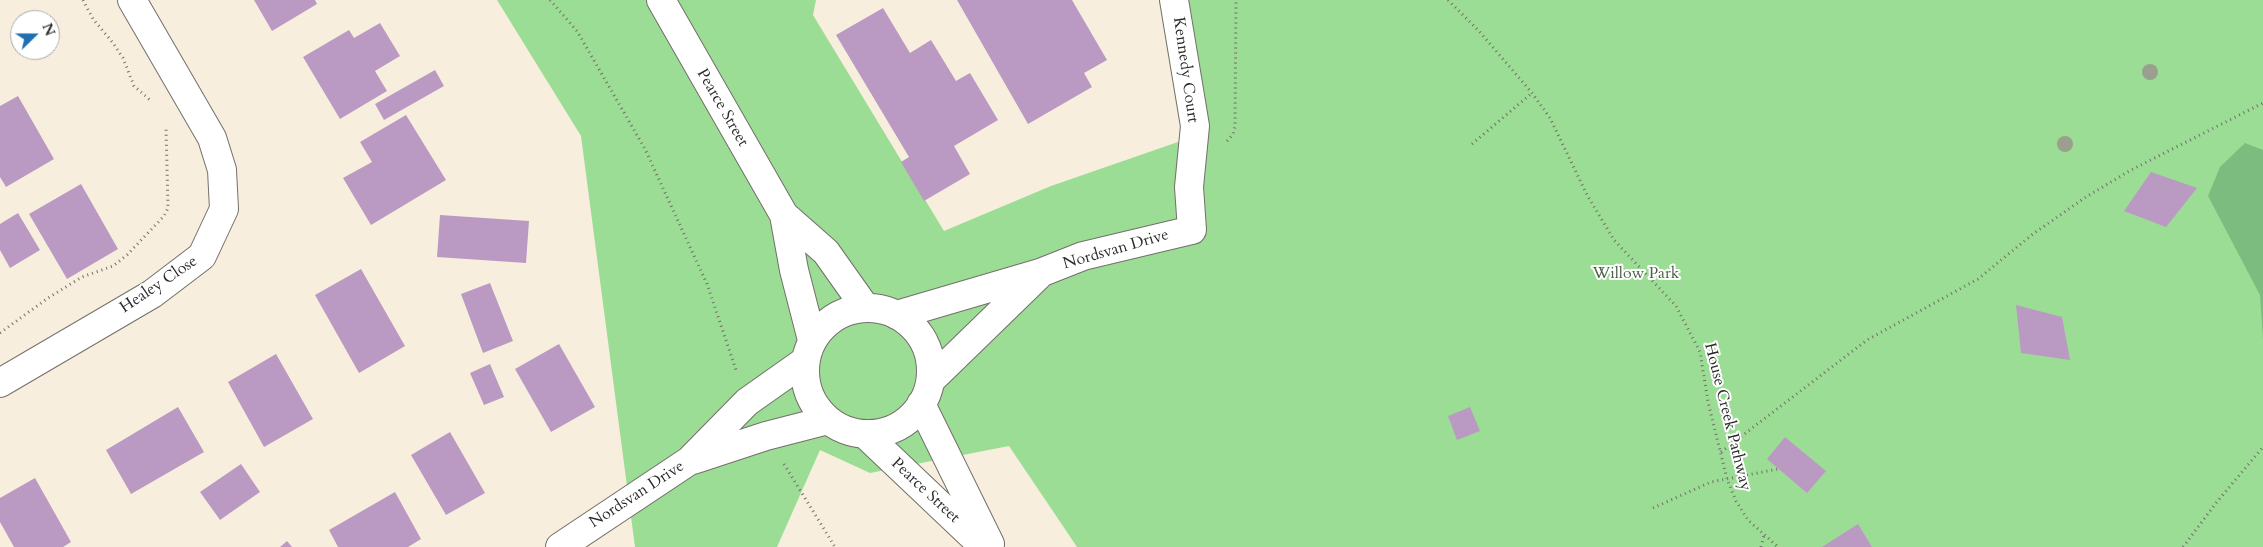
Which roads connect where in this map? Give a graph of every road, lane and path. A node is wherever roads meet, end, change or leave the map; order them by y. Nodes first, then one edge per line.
1 (83, 0) edge
2 (132, 0) edge
3 (550, 0) edge
4 (661, 0) edge
5 (1174, 0) edge
6 (1236, 0) edge
7 (1448, 0) edge
8 (1532, 93) junction
9 (152, 101) dead end
10 (2263, 103) edge
11 (165, 122) dead end
12 (1472, 144) dead end
13 (1191, 153) junction
14 (784, 215) junction
15 (1192, 230) joint
16 (1040, 273) junction
17 (865, 307) junction
18 (896, 314) junction
19 (0, 333) edge
20 (809, 350) junction
21 (0, 383) edge
22 (926, 392) junction
23 (747, 402) junction
24 (828, 420) junction
25 (866, 435) junction
26 (766, 436) junction
27 (2263, 447) edge
28 (1721, 452) junction
29 (690, 461) junction
30 (1778, 469) dead end
31 (1727, 479) junction
32 (1653, 508) dead end
33 (1764, 534) junction
34 (560, 547) edge
35 (835, 547) edge
36 (984, 547) edge
37 (991, 547) edge
38 (1761, 547) edge
39 (1778, 547) edge
40 (2183, 547) edge

1 - 9 path
2 - 21 street, Healey Close
3 - 23 path
4 - 14 street, Pearce Street
5 - 13 street, Kennedy Court
6 - 13 path
7 - 8 path, House Creek Pathway
8 - 12 path
8 - 28 path, House Creek Pathway
10 - 28 path
11 - 19 path
13 - 15 street, Kennedy Court
14 - 17 street, Pearce Street
14 - 20 street, Pearce Street
15 - 16 street, Nordsvan Drive
16 - 18 street, Nordsvan Drive
16 - 22 street, Nordsvan Drive
17 - 18 street
17 - 20 street
18 - 22 street
20 - 23 street, Nordsvan Drive
20 - 24 street
22 - 25 street
22 - 37 street, Pearce Street
23 - 29 street, Nordsvan Drive
24 - 25 street
24 - 26 street, Nordsvan Drive
25 - 36 street, Pearce Street
26 - 29 street, Nordsvan Drive
26 - 35 path
27 - 40 path
28 - 31 path, House Creek Pathway
29 - 34 street, Nordsvan Drive
30 - 31 path
31 - 32 path
31 - 33 path, House Creek Pathway
33 - 38 path
33 - 39 path, House Creek Pathway

